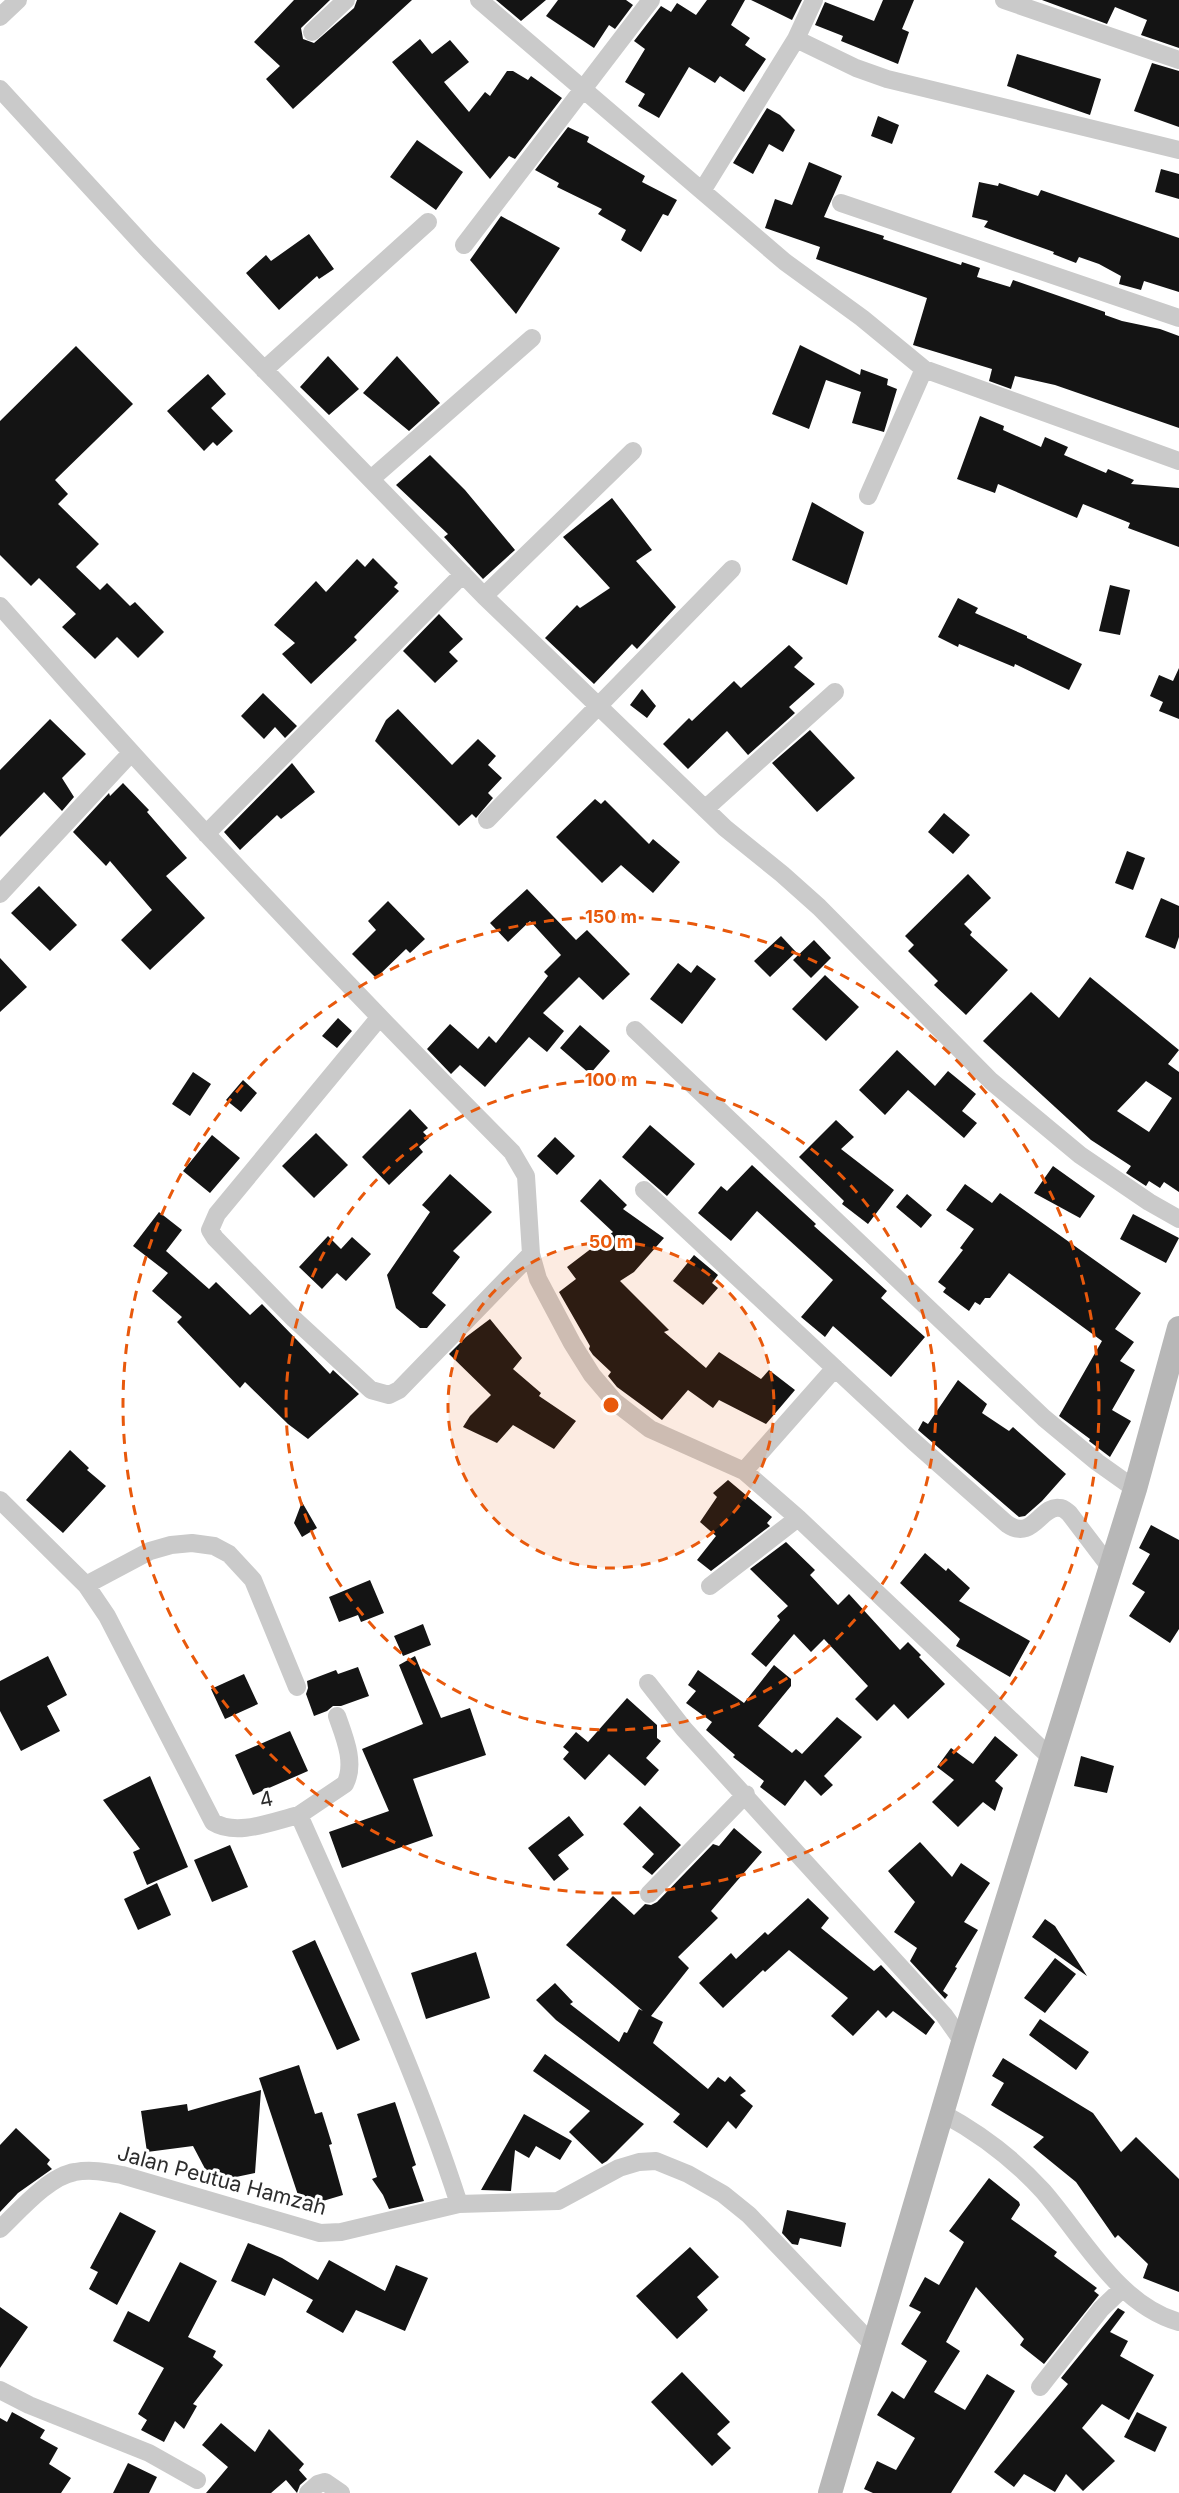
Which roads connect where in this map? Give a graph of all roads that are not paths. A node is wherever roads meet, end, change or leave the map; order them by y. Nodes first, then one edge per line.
1 (18, 0) edge
2 (346, 0) edge
3 (479, 0) edge
4 (651, 0) edge
5 (814, 0) edge
6 (1004, 0) edge
7 (0, 17) edge
8 (312, 32) dead end
9 (796, 39) junction
10 (1179, 60) edge
11 (0, 89) edge
12 (581, 89) junction
13 (1179, 150) edge
14 (702, 191) junction
15 (841, 203) dead end
16 (428, 222) dead end
17 (464, 245) dead end
18 (1179, 318) edge
19 (532, 338) dead end
20 (924, 369) junction
21 (264, 370) junction
22 (633, 452) dead end
23 (1179, 460) edge
24 (370, 479) junction
25 (868, 496) dead end
26 (732, 569) dead end
27 (463, 574) junction
28 (484, 596) junction
29 (0, 606) edge
30 (835, 692) dead end
31 (598, 705) junction
32 (130, 754) junction
33 (705, 809) junction
34 (487, 820) dead end
35 (206, 834) junction
36 (0, 894) edge
37 (379, 1018) junction
38 (635, 1030) dead end
39 (644, 1190) dead end
40 (1179, 1219) edge
41 (531, 1254) junction
42 (1179, 1328) edge
43 (835, 1368) junction
44 (744, 1471) junction
45 (1135, 1489) junction
46 (0, 1500) edge
47 (798, 1518) junction
48 (1110, 1566) junction
49 (86, 1585) junction
50 (711, 1586) dead end
51 (648, 1683) dead end
52 (297, 1687) dead end
53 (338, 1716) dead end
54 (1050, 1757) junction
55 (746, 1794) junction
56 (299, 1815) junction
57 (649, 1894) dead end
58 (963, 2042) junction
59 (942, 2114) junction
60 (459, 2204) junction
61 (0, 2229) edge
62 (1122, 2289) junction
63 (1179, 2322) edge
64 (873, 2345) junction
65 (1040, 2387) dead end
66 (0, 2390) edge
67 (197, 2480) dead end
68 (309, 2493) edge
69 (341, 2493) edge
70 (830, 2493) edge

1 - 7 street
2 - 8 street
3 - 12 street
4 - 12 street
5 - 9 street
6 - 10 street
9 - 13 street
9 - 14 street
11 - 21 street
12 - 14 street
12 - 17 street
14 - 20 street
15 - 18 street
16 - 21 street
19 - 24 street
20 - 23 street
20 - 25 street
21 - 24 street
22 - 28 street
24 - 27 street
26 - 31 street
27 - 28 street
27 - 35 street
28 - 31 street
29 - 32 street
30 - 33 street
31 - 33 street
31 - 34 street
32 - 35 street
32 - 36 street
33 - 40 street
35 - 37 street
37 - 41 street
37 - 41 street
38 - 45 street
39 - 43 street
41 - 44 street
42 - 45 main road
43 - 44 street
43 - 48 street
44 - 47 street
45 - 48 main road
46 - 49 street, 4
47 - 50 street
47 - 54 street
48 - 54 main road
49 - 52 street
49 - 56 street, 4
51 - 55 street
53 - 56 street
54 - 58 main road
55 - 57 street
55 - 58 street
56 - 60 street, 4
58 - 59 main road
59 - 62 street
59 - 64 main road
60 - 61 street, Jalan Peutua Hamzah
60 - 64 street, Jalan Peutua Hamzah
62 - 63 street
62 - 65 street
64 - 70 main road
66 - 67 street
68 - 69 street

